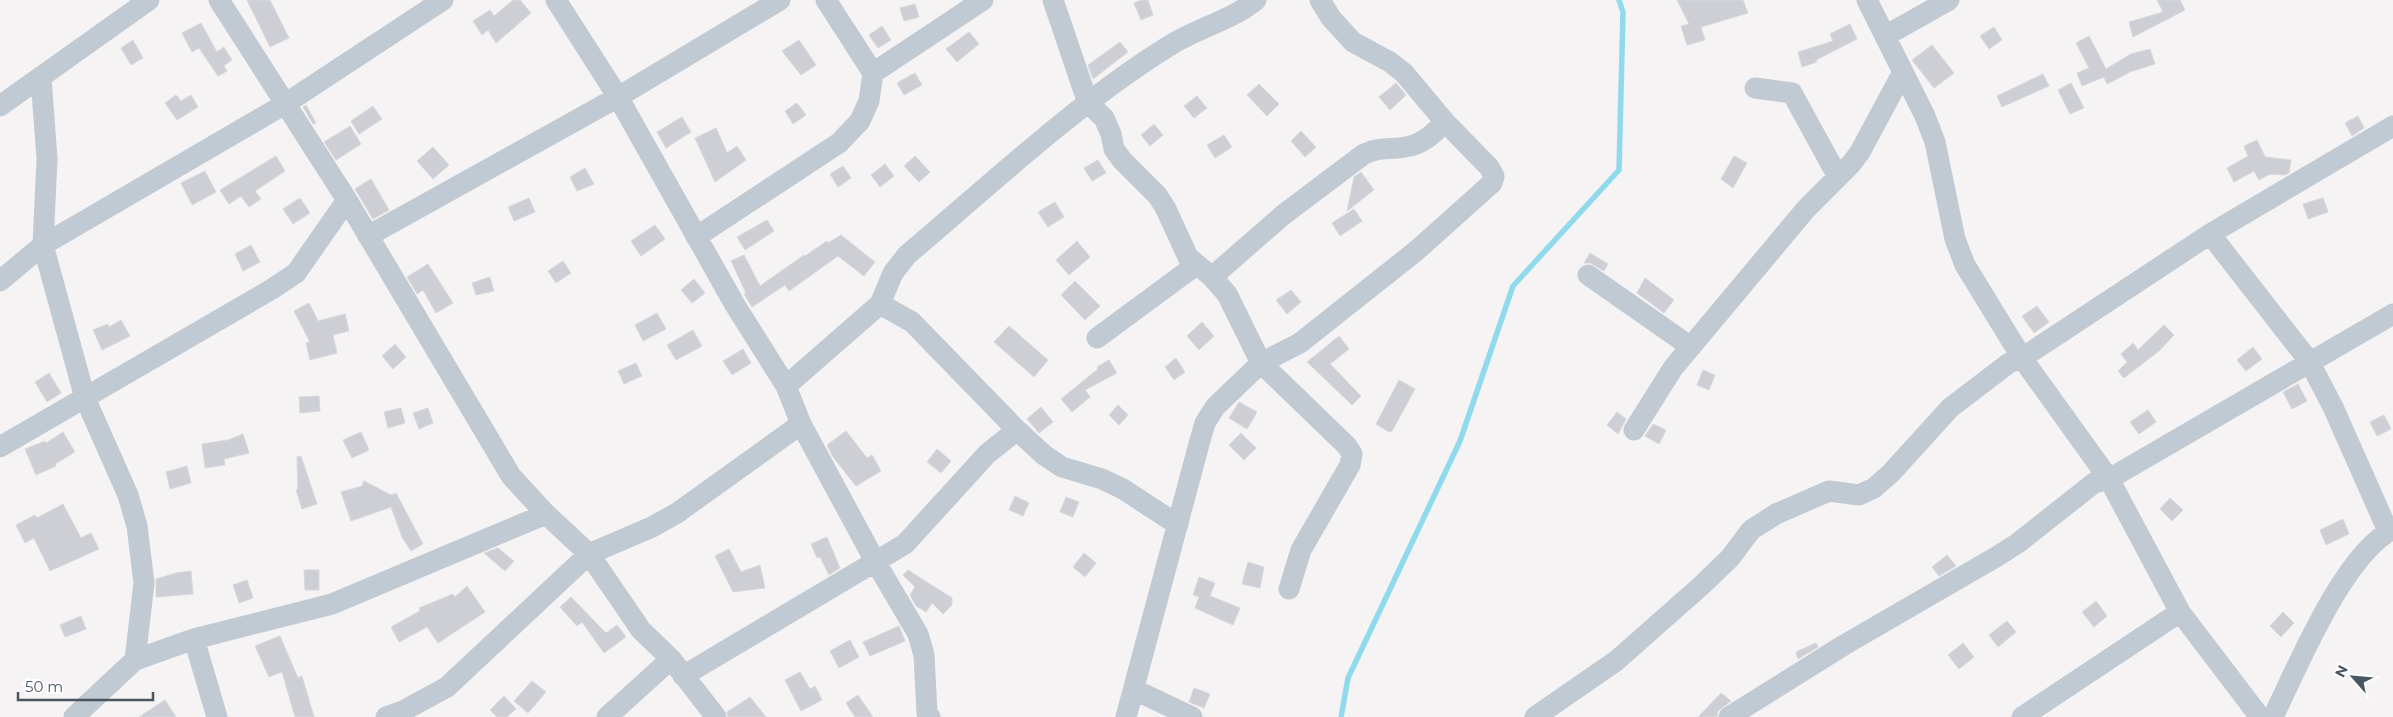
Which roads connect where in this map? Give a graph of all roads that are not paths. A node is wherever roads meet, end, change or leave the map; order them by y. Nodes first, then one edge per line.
1 (149, 0) edge
2 (219, 0) edge
3 (443, 0) edge
4 (556, 0) edge
5 (780, 0) edge
6 (826, 0) edge
7 (983, 0) edge
8 (1053, 0) edge
9 (1256, 0) edge
10 (1320, 0) edge
11 (1867, 0) edge
12 (1949, 0) edge
13 (1885, 36) junction
14 (1903, 72) junction
15 (873, 73) junction
16 (41, 78) junction
17 (1755, 88) dead end
18 (618, 97) junction
19 (1088, 103) junction
20 (285, 104) junction
21 (0, 106) edge
22 (1445, 122) junction
23 (2393, 126) edge
24 (1838, 177) junction
25 (347, 200) junction
26 (2210, 234) junction
27 (368, 236) junction
28 (696, 237) junction
29 (43, 245) junction
30 (1204, 271) junction
31 (1588, 275) dead end
32 (0, 281) edge
33 (880, 304) junction
34 (2393, 314) edge
35 (1097, 338) dead end
36 (1691, 347) junction
37 (2022, 358) junction
38 (2309, 361) junction
39 (1261, 363) junction
40 (786, 386) junction
41 (85, 398) junction
42 (801, 424) junction
43 (1017, 430) junction
44 (1634, 430) dead end
45 (0, 447) edge
46 (2109, 479) junction
47 (546, 514) junction
48 (1178, 525) junction
49 (2391, 530) edge
50 (589, 554) junction
51 (875, 561) junction
52 (1289, 589) dead end
53 (2180, 612) junction
54 (194, 639) junction
55 (135, 660) junction
56 (677, 667) junction
57 (1135, 690) junction
58 (1545, 715) edge
59 (925, 716) edge
60 (74, 717) edge
61 (217, 717) edge
62 (386, 717) edge
63 (607, 717) edge
64 (716, 717) edge
65 (1126, 717) edge
66 (1192, 717) edge
67 (1729, 717) edge
68 (2022, 717) edge
69 (2260, 717) edge
70 (2273, 717) edge

1 - 16 street
2 - 20 street
3 - 20 street
4 - 18 street
5 - 18 street
6 - 15 street
7 - 15 street
8 - 19 street
9 - 19 street
10 - 22 street
11 - 13 street
12 - 13 street
13 - 14 street
14 - 24 street
14 - 37 street
15 - 28 street
16 - 21 street
16 - 29 street
17 - 24 street
18 - 27 street
18 - 28 street
19 - 30 street
19 - 33 street
20 - 25 street
20 - 29 street
22 - 30 street
22 - 39 street
23 - 26 street
24 - 36 street
25 - 27 street
25 - 41 street
26 - 37 street
26 - 38 street
27 - 47 street
28 - 40 street
29 - 32 street
29 - 41 street
30 - 35 street
30 - 39 street
31 - 36 street
33 - 40 street
33 - 43 street
34 - 38 street
36 - 44 street
37 - 46 street
37 - 58 street
38 - 46 street
38 - 49 street
39 - 48 street
39 - 52 street
40 - 42 street
41 - 45 street
41 - 55 street
42 - 50 street
42 - 51 street
43 - 48 street
43 - 51 street
46 - 53 street
46 - 67 street
47 - 50 street
47 - 54 street
48 - 57 street
49 - 70 street
50 - 56 street
50 - 62 street
51 - 56 street
51 - 59 street
53 - 68 street
53 - 69 street
54 - 55 street
54 - 61 street
55 - 60 street
56 - 63 street
56 - 64 street
57 - 65 street
57 - 66 street

